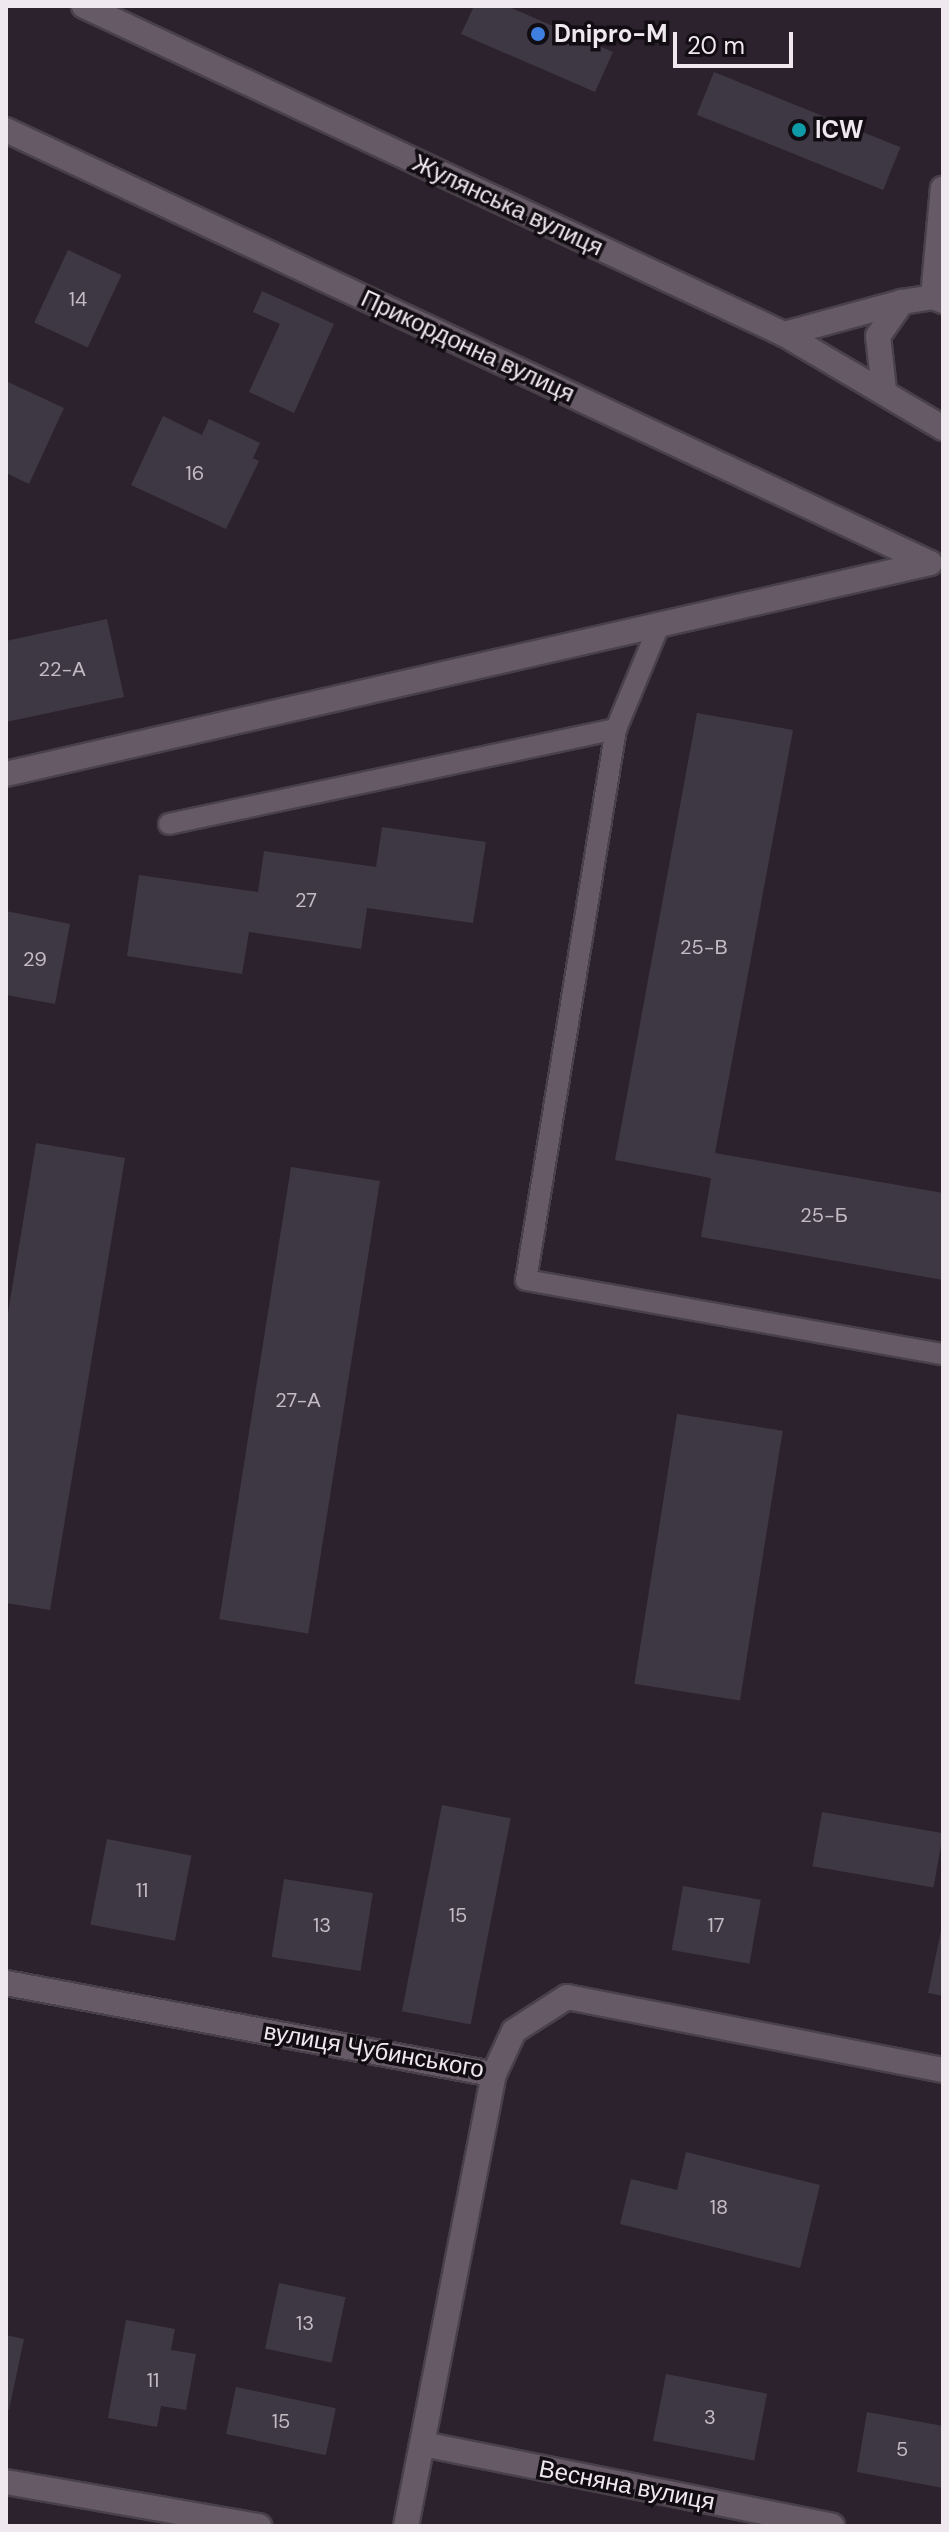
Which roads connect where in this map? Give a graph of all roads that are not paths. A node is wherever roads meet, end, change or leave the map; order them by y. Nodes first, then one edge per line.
1 (84, 6) edge
2 (6, 130) edge
3 (943, 188) edge
4 (940, 238) edge
5 (938, 299) edge
6 (902, 302) junction
7 (784, 334) junction
8 (884, 390) junction
9 (943, 428) edge
10 (936, 560) edge
11 (658, 628) junction
12 (616, 729) junction
13 (6, 774) edge
14 (169, 824) dead end
15 (943, 1354) edge
16 (6, 1983) edge
17 (943, 2070) edge
18 (494, 2074) junction
19 (423, 2444) junction
20 (6, 2482) edge
21 (259, 2526) edge
22 (406, 2526) edge
23 (832, 2526) edge

1 - 7 street, Жулянська вулиця
2 - 10 street, Прикордонна вулиця
3 - 4 street
4 - 5 street
5 - 6 street
6 - 7 street
6 - 8 street
7 - 8 street, Жулянська вулиця
8 - 9 street, Жулянська вулиця
10 - 11 street, Прикордонна вулиця
11 - 12 lane
11 - 13 street, Прикордонна вулиця
12 - 14 lane
12 - 15 lane
16 - 18 street, вулиця Чубинського
17 - 18 street, вулиця Чубинського
18 - 19 street
19 - 22 street
19 - 23 street, Весняна вулиця
20 - 21 street

